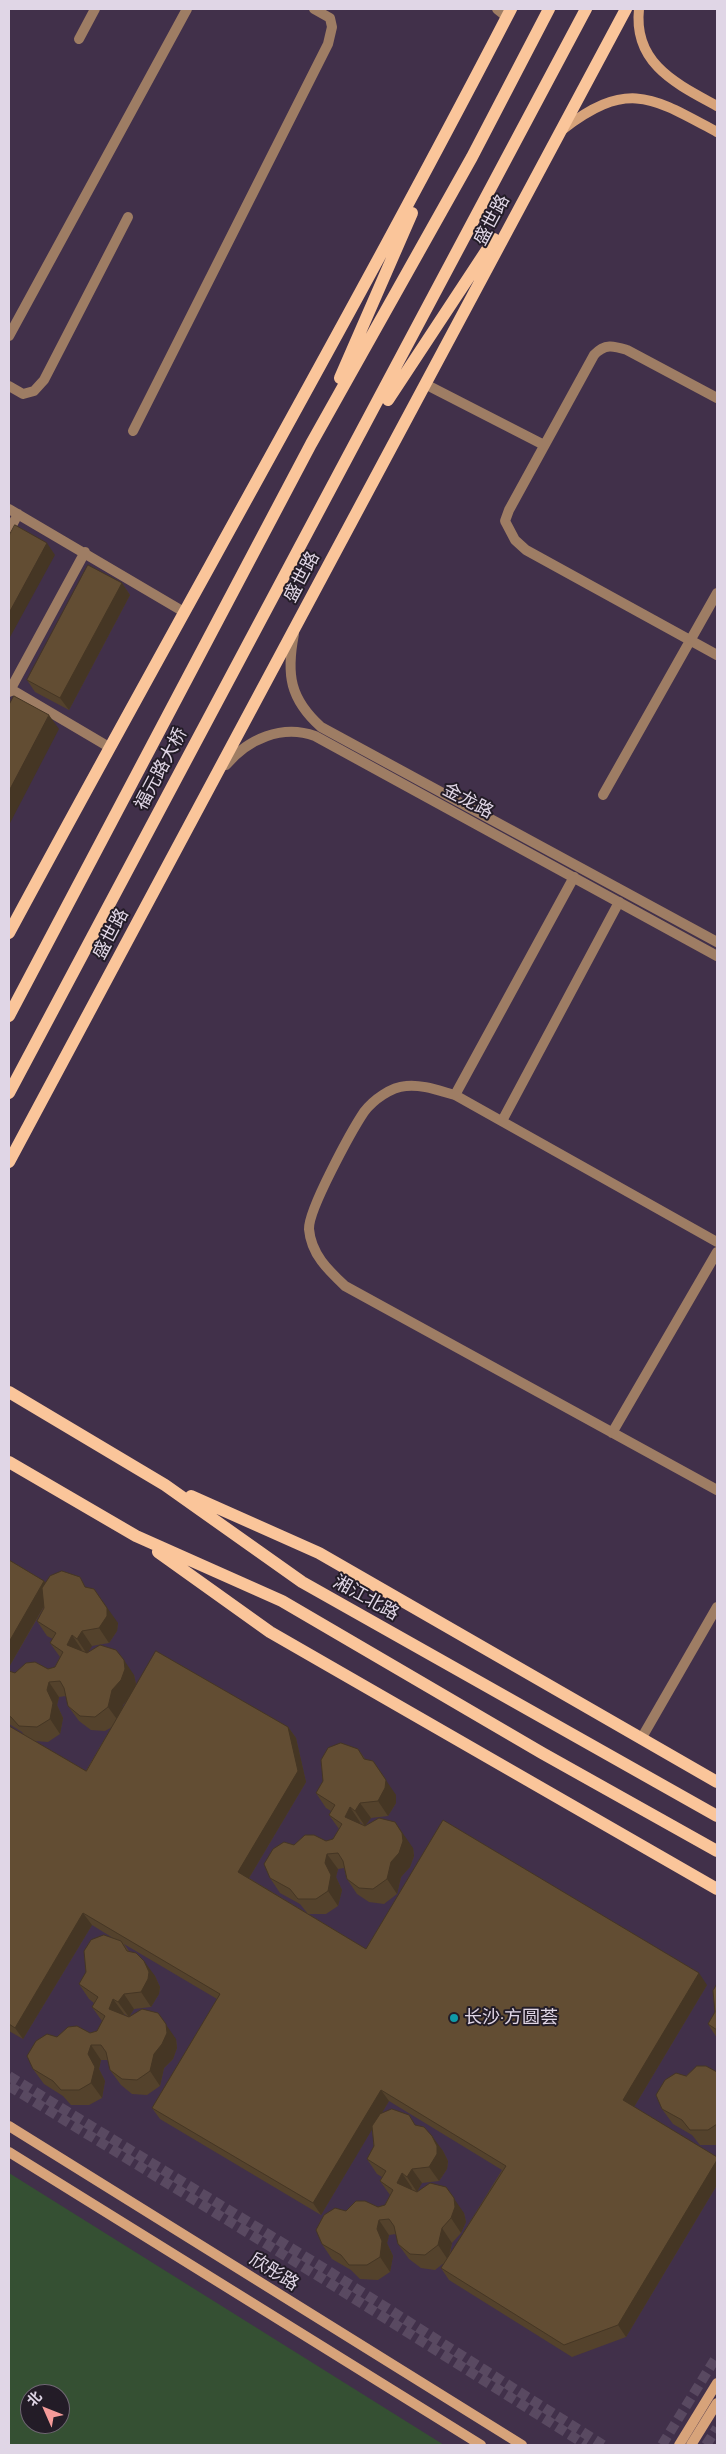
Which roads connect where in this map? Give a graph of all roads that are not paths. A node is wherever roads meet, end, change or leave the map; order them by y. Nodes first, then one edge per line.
1 (94, 9) edge
2 (188, 9) edge
3 (314, 9) edge
4 (549, 9) edge
5 (586, 9) edge
6 (626, 9) edge
7 (638, 9) edge
8 (505, 12) edge
9 (79, 39) dead end
10 (717, 106) edge
11 (559, 132) junction
12 (717, 132) edge
13 (442, 144) junction
14 (534, 178) junction
15 (128, 218) dead end
16 (9, 336) edge
17 (426, 384) junction
18 (9, 386) edge
19 (717, 398) edge
20 (133, 431) dead end
21 (311, 444) junction
22 (544, 446) junction
23 (346, 462) junction
24 (13, 512) edge
25 (9, 530) edge
26 (85, 552) junction
27 (717, 593) edge
28 (184, 612) junction
29 (296, 627) junction
30 (691, 640) junction
31 (717, 655) edge
32 (9, 689) edge
33 (109, 747) junction
34 (210, 786) junction
35 (603, 795) dead end
36 (574, 877) junction
37 (619, 902) junction
38 (9, 933) edge
39 (717, 942) edge
40 (717, 956) edge
41 (9, 1016) edge
42 (9, 1093) edge
43 (455, 1095) junction
44 (502, 1121) junction
45 (9, 1162) edge
46 (717, 1242) edge
47 (717, 1252) edge
48 (9, 1392) edge
49 (612, 1433) junction
50 (9, 1462) edge
51 (165, 1485) junction
52 (717, 1490) edge
53 (136, 1536) junction
54 (717, 1607) edge
55 (641, 1738) junction
56 (717, 1782) edge
57 (717, 1816) edge
58 (717, 1851) edge
59 (717, 1889) edge
60 (9, 2126) edge
61 (9, 2152) edge
62 (717, 2383) edge
63 (717, 2402) edge
64 (481, 2445) edge
65 (522, 2445) edge
66 (679, 2445) edge
67 (691, 2445) edge

1 - 9 street
2 - 16 street
3 - 20 street
4 - 21 main road
5 - 23 main road
6 - 11 main road, 盛世路
7 - 10 main road
8 - 13 main road
11 - 12 main road
11 - 14 main road, 盛世路
13 - 21 main road
13 - 28 main road
14 - 17 main road, 盛世路
14 - 23 main road
15 - 18 street
17 - 22 street
17 - 29 main road, 盛世路
19 - 22 street
21 - 41 main road, 福元路大桥
22 - 30 street
23 - 42 main road, 福元路大桥
24 - 25 street
24 - 26 street
26 - 28 street
26 - 32 street
27 - 30 street
28 - 33 main road
29 - 34 main road, 盛世路
29 - 39 street, 金龙路
30 - 31 street
30 - 35 street
32 - 33 street
33 - 38 main road
34 - 36 street, 金龙路
34 - 45 main road, 盛世路
36 - 37 street, 金龙路
36 - 43 street
37 - 40 street, 金龙路
37 - 44 street
43 - 44 street
43 - 49 street
44 - 46 street
47 - 49 street
48 - 51 main road, 湘江北路
49 - 52 street
50 - 53 main road
51 - 55 main road
51 - 57 main road, 湘江北路
53 - 58 main road
53 - 59 main road
54 - 55 street
55 - 56 main road
60 - 65 main road, 欣彤路
61 - 64 main road
62 - 66 main road
63 - 67 main road

